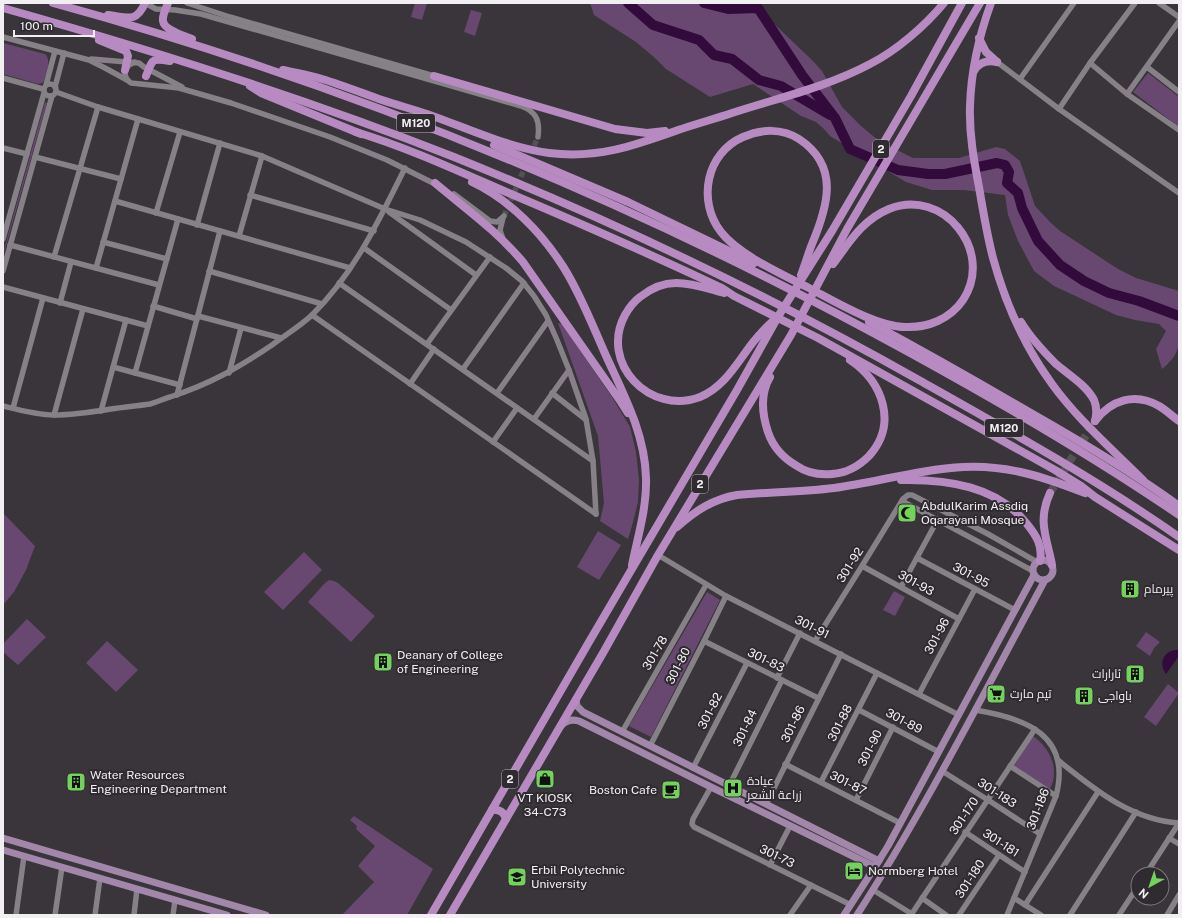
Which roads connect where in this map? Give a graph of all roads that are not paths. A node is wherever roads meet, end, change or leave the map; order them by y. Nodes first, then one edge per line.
1 (53, 3) edge
2 (187, 3) edge
3 (944, 3) edge
4 (962, 3) edge
5 (980, 3) edge
6 (991, 3) edge
7 (1074, 3) edge
8 (1135, 3) edge
9 (1160, 3) edge
10 (145, 4) edge
11 (3, 8) edge
12 (166, 8) edge
13 (91, 14) junction
14 (1179, 17) edge
15 (1179, 21) edge
16 (73, 28) junction
17 (3, 37) edge
18 (980, 38) junction
19 (212, 50) junction
20 (55, 51) junction
21 (64, 53) junction
22 (80, 58) junction
23 (997, 62) junction
24 (127, 63) junction
25 (250, 63) junction
26 (1090, 63) junction
27 (202, 67) junction
28 (1147, 67) junction
29 (149, 70) junction
30 (973, 72) junction
31 (434, 76) joint
32 (3, 78) edge
33 (238, 79) junction
34 (1020, 79) junction
35 (128, 81) junction
36 (137, 84) junction
37 (44, 89) junction
38 (190, 90) junction
39 (54, 92) junction
40 (1179, 92) edge
41 (1127, 94) junction
42 (383, 100) junction
43 (98, 107) junction
44 (1059, 109) junction
45 (138, 119) junction
46 (693, 125) junction
47 (1179, 130) edge
48 (180, 132) junction
49 (356, 132) junction
50 (538, 137) tunnel mouth
51 (220, 144) junction
52 (3, 148) edge
53 (27, 154) junction
54 (262, 156) junction
55 (35, 157) junction
56 (405, 168) junction
57 (80, 169) junction
58 (121, 179) junction
59 (435, 184) junction
60 (1179, 193) edge
61 (250, 194) junction
62 (114, 201) junction
63 (385, 209) junction
64 (156, 213) junction
65 (178, 219) junction
66 (198, 225) junction
67 (220, 231) junction
68 (374, 231) junction
69 (239, 236) junction
70 (3, 239) edge
71 (503, 240) junction
72 (103, 242) junction
73 (10, 245) junction
74 (364, 248) junction
75 (54, 257) junction
76 (490, 257) junction
77 (167, 259) junction
78 (71, 262) junction
79 (4, 264) edge
80 (96, 268) junction
81 (350, 268) junction
82 (209, 271) junction
83 (776, 271) junction
84 (3, 272) edge
85 (476, 275) junction
86 (339, 283) junction
87 (524, 283) junction
88 (159, 286) junction
89 (3, 288) edge
90 (796, 289) junction
91 (734, 296) junction
92 (43, 298) junction
93 (810, 298) junction
94 (1008, 302) junction
95 (60, 303) junction
96 (838, 303) junction
97 (322, 304) junction
98 (154, 306) junction
99 (83, 309) junction
100 (451, 310) junction
101 (312, 315) junction
102 (779, 315) junction
103 (197, 317) junction
104 (126, 320) junction
105 (548, 321) junction
106 (148, 326) junction
107 (241, 328) junction
108 (791, 335) junction
109 (281, 338) junction
110 (818, 338) junction
111 (427, 344) junction
112 (434, 349) junction
113 (113, 367) junction
114 (463, 370) junction
115 (569, 370) junction
116 (134, 373) junction
117 (229, 373) junction
118 (410, 384) junction
119 (180, 386) junction
120 (497, 393) junction
121 (552, 393) junction
122 (177, 395) junction
123 (3, 406) edge
124 (13, 408) junction
125 (518, 408) junction
126 (101, 411) junction
127 (54, 415) junction
128 (534, 419) junction
129 (586, 419) junction
130 (1179, 421) edge
131 (640, 437) junction
132 (493, 442) junction
133 (593, 460) junction
134 (1143, 480) junction
135 (852, 485) junction
136 (1050, 493) tunnel mouth
137 (1095, 497) junction
138 (902, 501) junction
139 (1179, 506) edge
140 (1179, 515) edge
141 (938, 519) junction
142 (671, 533) junction
143 (1179, 537) edge
144 (1179, 550) edge
145 (658, 555) junction
146 (917, 558) junction
147 (1039, 562) junction
148 (1052, 565) junction
149 (862, 566) junction
150 (630, 573) junction
151 (1034, 573) junction
152 (1045, 580) junction
153 (706, 585) junction
154 (901, 587) junction
155 (975, 589) junction
156 (726, 596) junction
157 (1015, 610) junction
158 (959, 619) junction
159 (800, 633) junction
160 (704, 641) junction
161 (815, 641) junction
162 (841, 654) junction
163 (747, 663) junction
164 (877, 673) junction
165 (779, 679) junction
166 (919, 694) junction
167 (818, 698) junction
168 (576, 699) junction
169 (859, 710) junction
170 (975, 710) junction
171 (959, 715) junction
172 (559, 727) junction
173 (893, 727) junction
174 (1035, 729) junction
175 (622, 732) junction
176 (650, 746) junction
177 (939, 752) junction
178 (1058, 761) junction
179 (785, 764) junction
180 (1010, 766) junction
181 (693, 768) junction
182 (942, 771) junction
183 (821, 782) junction
184 (729, 786) junction
185 (711, 787) junction
186 (1098, 792) junction
187 (1056, 796) junction
188 (856, 800) junction
189 (988, 800) junction
190 (766, 804) junction
191 (492, 810) junction
192 (1136, 812) junction
193 (506, 819) junction
194 (900, 823) junction
195 (1179, 823) edge
196 (790, 826) junction
197 (966, 832) junction
198 (1040, 834) junction
199 (3, 838) edge
200 (1169, 838) junction
201 (1179, 844) edge
202 (3, 850) edge
203 (999, 855) junction
204 (24, 856) junction
205 (867, 859) junction
206 (877, 864) junction
207 (770, 865) junction
208 (1151, 866) edge
209 (62, 867) junction
210 (1025, 872) junction
211 (100, 878) junction
212 (160, 884) junction
213 (811, 885) junction
214 (137, 889) junction
215 (873, 890) junction
216 (158, 895) junction
217 (1179, 895) edge
218 (922, 898) junction
219 (1014, 898) junction
220 (1130, 898) edge
221 (175, 900) junction
222 (851, 905) junction
223 (1025, 905) junction
224 (212, 913) edge
225 (16, 915) edge
226 (55, 915) edge
227 (95, 915) edge
228 (134, 915) edge
229 (173, 915) edge
230 (227, 915) edge
231 (266, 915) edge
232 (431, 915) edge
233 (450, 915) edge
234 (790, 915) edge
235 (844, 915) edge
236 (857, 915) edge
237 (911, 915) edge
238 (946, 915) edge
239 (959, 915) edge
240 (1007, 915) edge
241 (1041, 915) edge
242 (1070, 915) edge
243 (1119, 915) edge
244 (1167, 915) edge

1 - 13 highway, M120
2 - 31 street
3 - 46 highway
4 - 90 highway, 2
5 - 93 highway, 2
6 - 18 highway
7 - 34 street
8 - 26 street
9 - 14 street
10 - 12 street
10 - 13 highway
11 - 16 highway, M120
12 - 19 highway
12 - 50 street
13 - 19 highway, M120
15 - 28 street
16 - 24 highway
16 - 27 highway, M120
17 - 20 street
18 - 23 highway
18 - 30 highway
19 - 25 highway, M120
20 - 21 street
20 - 37 street
21 - 22 street
21 - 39 street
22 - 24 street
22 - 35 street
23 - 30 highway
23 - 34 street
24 - 29 street
24 - 35 street
25 - 42 highway
25 - 140 highway, M120
26 - 41 street
26 - 44 street
27 - 29 highway
27 - 33 highway, M120
28 - 40 street
28 - 41 street
29 - 36 street
29 - 38 street
30 - 94 highway
31 - 46 highway
32 - 37 street
33 - 49 highway
33 - 143 highway, M120
34 - 44 street
35 - 36 street
36 - 38 street
37 - 39 street
37 - 39 street
37 - 53 street
38 - 56 street
39 - 43 street
39 - 55 street
41 - 47 street
42 - 46 highway
42 - 83 highway
43 - 45 street
43 - 57 street
44 - 60 street
45 - 48 street
45 - 58 street
48 - 51 street
48 - 64 street
49 - 91 highway
49 - 131 highway
51 - 54 street
51 - 66 street
52 - 53 street
53 - 70 street
54 - 61 street
54 - 63 street
55 - 57 street
55 - 73 street
56 - 59 street
56 - 63 street
57 - 58 street
57 - 75 street
58 - 62 street
59 - 71 highway
59 - 71 street
61 - 68 street
61 - 69 street
62 - 64 street
62 - 72 street
63 - 68 street
63 - 76 street
63 - 85 street
64 - 65 street
65 - 66 street
65 - 77 street
66 - 67 street
67 - 69 street
67 - 82 street
68 - 74 street
69 - 81 street
71 - 131 highway
72 - 77 street
72 - 80 street
73 - 75 street
73 - 79 street
74 - 81 street
74 - 100 street
75 - 78 street
76 - 85 street
76 - 87 street
77 - 88 street
78 - 80 street
78 - 95 street
79 - 84 street
80 - 88 street
81 - 86 street
82 - 97 street
82 - 103 street
83 - 90 highway
83 - 96 highway
85 - 100 street
86 - 97 street
86 - 111 street
87 - 105 street
87 - 114 street
88 - 98 street
89 - 92 street
90 - 102 highway, 2
91 - 102 highway
91 - 110 highway
92 - 95 street
92 - 124 street
93 - 96 highway
93 - 108 highway, 2
94 - 130 highway
94 - 134 highway
95 - 99 street
96 - 134 highway
97 - 101 street
98 - 103 street
98 - 106 street
99 - 104 street
99 - 127 street
100 - 111 street
101 - 109 street
101 - 118 street
102 - 150 highway, 2
103 - 107 street
103 - 119 street
104 - 106 street
104 - 113 street
105 - 115 street
105 - 120 street
106 - 116 street
107 - 109 street
107 - 117 street
108 - 110 highway
108 - 142 highway, 2
109 - 117 street
110 - 137 highway
111 - 112 street
112 - 114 street
112 - 118 street
113 - 116 street
113 - 126 street
114 - 120 street
115 - 121 street
115 - 129 street
116 - 119 street
117 - 122 street
118 - 132 street
119 - 122 street
120 - 125 street
121 - 128 street
121 - 129 street
122 - 126 street
123 - 124 street
124 - 127 street
125 - 128 street
125 - 132 street
126 - 127 street
128 - 133 street
129 - 133 street
131 - 150 highway
132 - 133 street
134 - 139 highway
135 - 137 highway
135 - 142 highway
135 - 147 highway
136 - 148 highway
137 - 144 highway
138 - 141 street
138 - 147 street
138 - 149 street, 301-92
141 - 146 street
141 - 151 street
142 - 145 highway, 2
145 - 153 street, 301-91
145 - 168 highway, 2
146 - 154 street
146 - 155 street, 301-95
147 - 148 main road
147 - 151 main road
148 - 152 main road
149 - 154 street, 301-93
149 - 161 street, 301-92
150 - 191 highway, 2
151 - 152 main road
151 - 157 main road
152 - 170 main road
153 - 156 street, 301-91
153 - 175 street, 301-78
154 - 158 street, 301-93
155 - 157 street, 301-95
155 - 158 street, 301-96
156 - 159 street, 301-91
156 - 160 street, 301-80
157 - 171 main road
158 - 166 street, 301-96
159 - 161 street, 301-91
159 - 165 street, 301-84
160 - 163 street, 301-83
160 - 176 street, 301-80
161 - 162 street, 301-91
162 - 164 street, 301-91
162 - 167 street, 301-86
163 - 165 street, 301-83
163 - 181 street, 301-82
164 - 166 street, 301-91
164 - 169 street, 301-88
165 - 167 street, 301-83
165 - 184 street, 301-84
166 - 171 street, 301-91
167 - 179 street, 301-86
168 - 172 highway, 2
168 - 175 main road
169 - 173 street, 301-89
169 - 183 street, 301-88
170 - 174 street, 301-186
170 - 182 main road
171 - 177 main road
172 - 185 main road
172 - 193 highway, 2
173 - 177 street, 301-89
173 - 188 street, 301-90
174 - 178 street, 301-186
174 - 180 street, 301-170
175 - 176 main road
176 - 181 main road
177 - 194 main road
178 - 186 street
178 - 187 street, 301-186
179 - 183 street, 301-87
179 - 190 street, 301-86
180 - 187 street
180 - 189 street, 301-170
181 - 184 main road
182 - 189 street, 301-183
182 - 215 main road
183 - 188 street, 301-87
184 - 190 main road
185 - 196 main road
185 - 207 street, 301-73
186 - 192 street
186 - 223 street
187 - 198 street, 301-186
188 - 194 street, 301-87
189 - 197 street, 301-170
189 - 198 street, 301-183
190 - 205 main road
191 - 193 highway
191 - 232 highway, 2
192 - 195 street
192 - 242 street
193 - 233 highway, 2
194 - 206 main road
195 - 200 street
196 - 205 main road
196 - 207 street
197 - 203 street, 301-181
197 - 218 street, 301-170
198 - 210 street, 301-186
199 - 212 main road
200 - 201 street
200 - 208 street
202 - 204 main road
203 - 210 street, 301-181
203 - 239 street, 301-180
204 - 209 main road
204 - 225 street
205 - 206 main road
206 - 222 main road
207 - 213 street, 301-73
209 - 211 main road
209 - 226 street
210 - 219 street, 301-186
211 - 214 main road
211 - 227 street
212 - 216 main road
212 - 231 main road
213 - 222 street, 301-73
213 - 234 street
214 - 216 main road
214 - 228 street
215 - 236 main road
215 - 237 street
216 - 221 main road
217 - 244 street
218 - 237 street, 301-170
218 - 238 street
219 - 223 street
219 - 240 street, 301-186
220 - 243 street
221 - 224 main road
221 - 229 street
222 - 235 main road
223 - 241 street
224 - 230 main road

